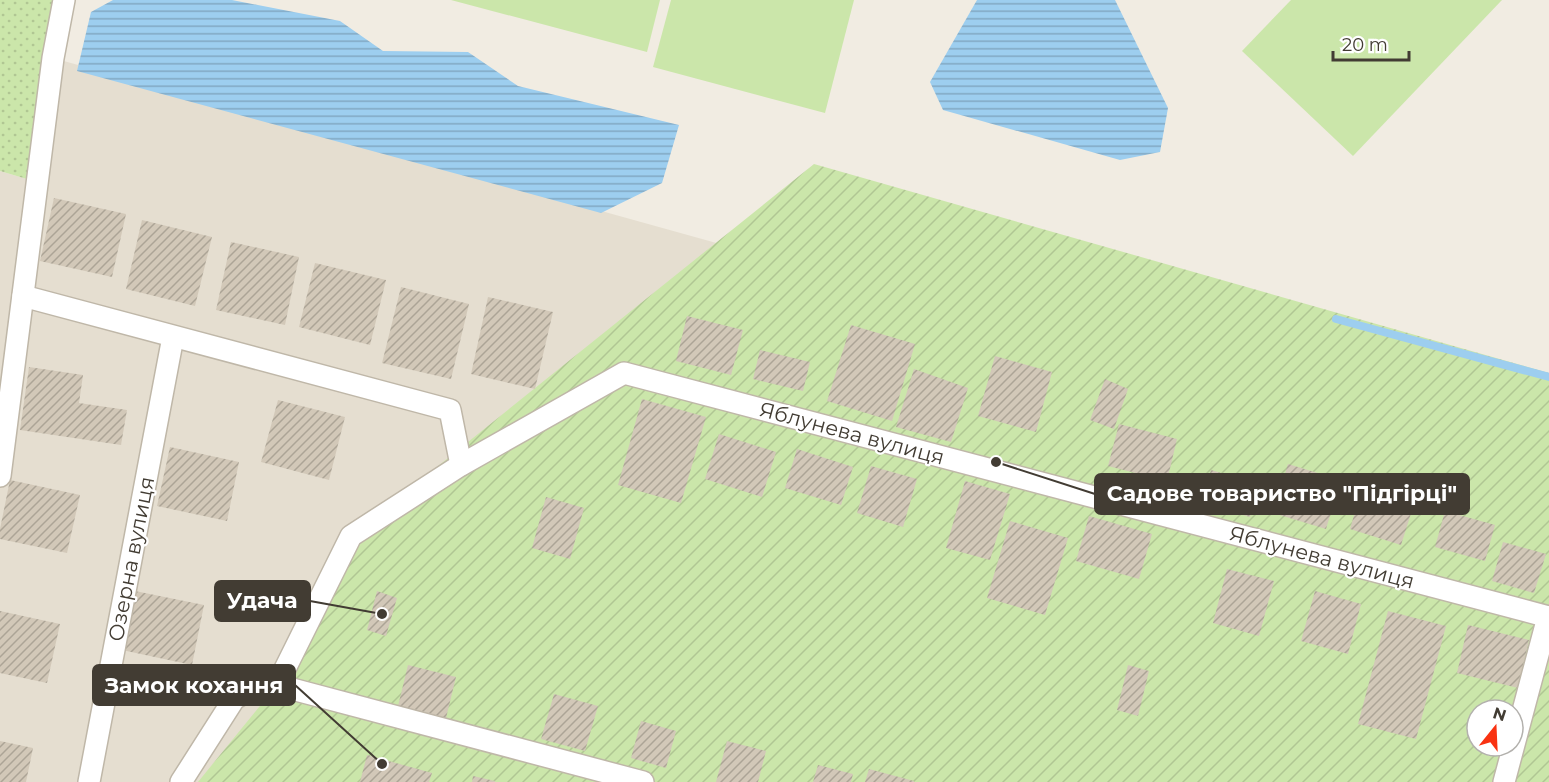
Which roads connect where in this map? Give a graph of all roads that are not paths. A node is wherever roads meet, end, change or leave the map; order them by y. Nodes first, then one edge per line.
1 (64, 0) edge
2 (23, 296) junction
3 (174, 337) junction
4 (460, 465) junction
5 (0, 476) edge
6 (1548, 617) edge
7 (277, 685) junction
8 (89, 782) edge
9 (182, 782) edge
10 (644, 782) edge
11 (1504, 782) edge

1 - 2 street
2 - 3 street
2 - 5 street
3 - 4 street
3 - 8 street, Озерна вулиця
4 - 6 street, Яблунева вулиця
4 - 7 street, Яблунева вулиця
6 - 11 street
7 - 9 street
7 - 10 street

